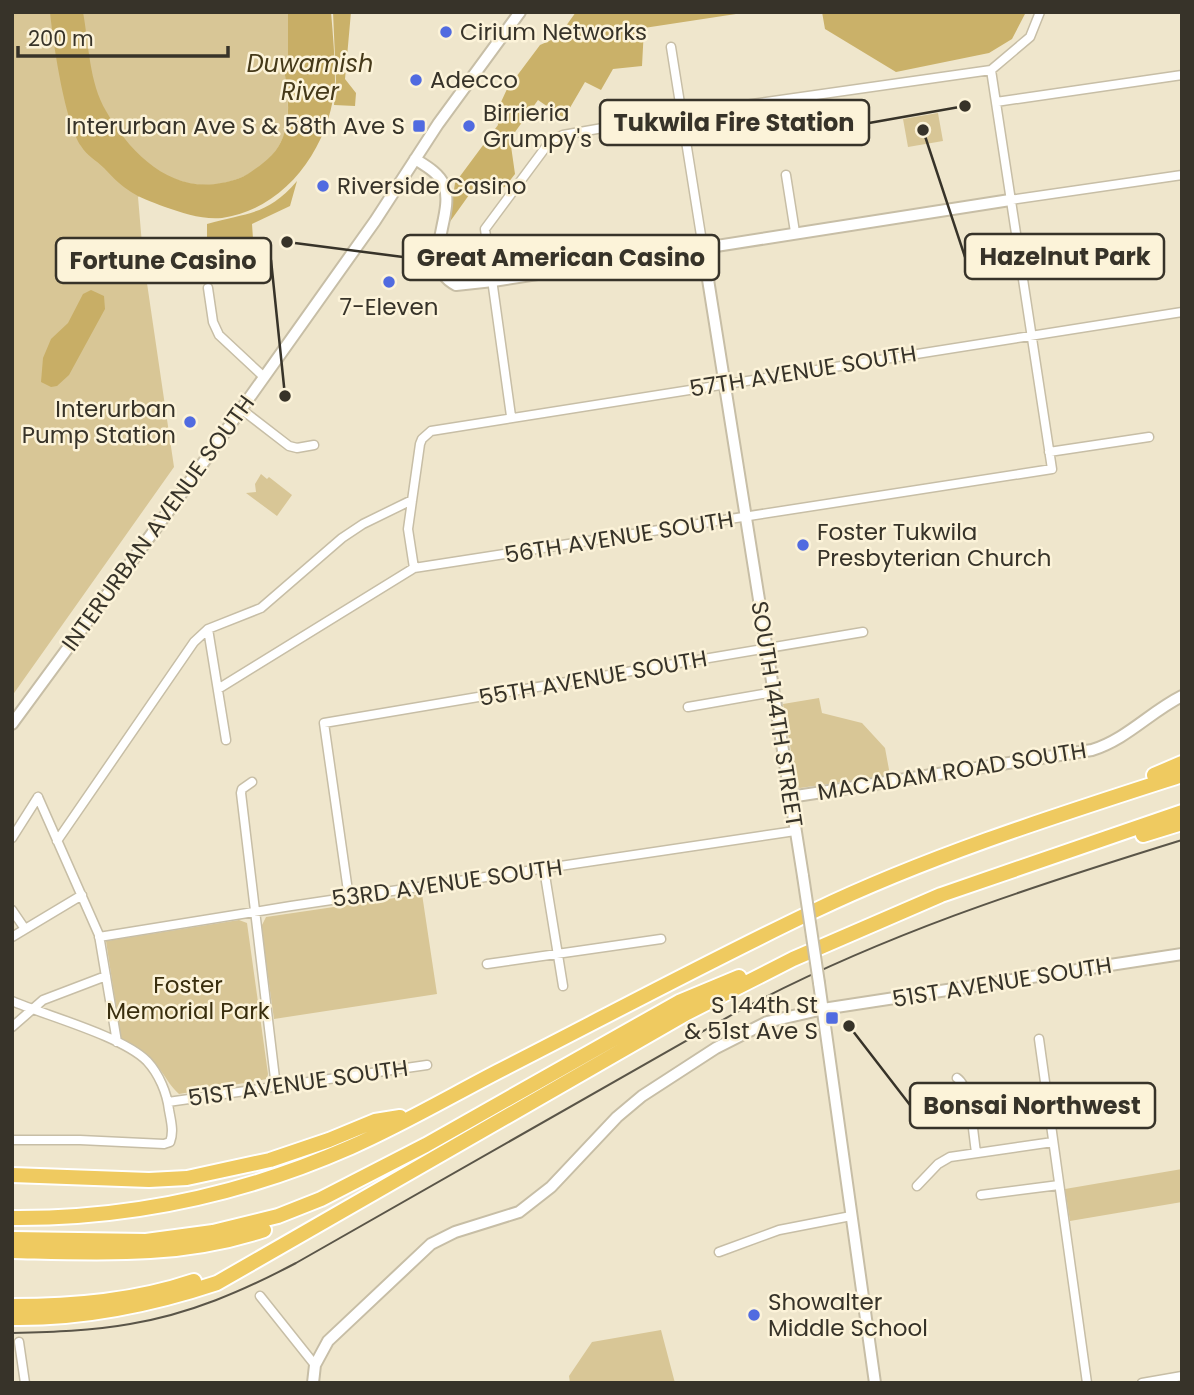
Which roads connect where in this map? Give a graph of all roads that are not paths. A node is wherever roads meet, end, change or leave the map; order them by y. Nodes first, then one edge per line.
1 (520, 12) edge
2 (1040, 12) edge
3 (671, 47) dead end
4 (991, 70) junction
5 (1182, 75) edge
6 (996, 102) junction
7 (682, 114) junction
8 (415, 159) junction
9 (786, 175) dead end
10 (1182, 175) edge
11 (1010, 200) junction
12 (795, 232) junction
13 (703, 248) junction
14 (493, 281) junction
15 (208, 288) dead end
16 (1182, 312) edge
17 (1032, 335) junction
18 (264, 377) junction
19 (726, 382) junction
20 (241, 409) junction
21 (511, 416) junction
22 (1149, 437) dead end
23 (314, 445) dead end
24 (1049, 452) junction
25 (412, 500) junction
26 (746, 517) junction
27 (414, 568) junction
28 (208, 629) junction
29 (863, 632) dead end
30 (766, 649) junction
31 (218, 689) junction
32 (774, 692) junction
33 (1182, 696) edge
34 (688, 707) dead end
35 (12, 724) edge
36 (226, 740) dead end
37 (1182, 763) edge
38 (1182, 775) edge
39 (252, 782) dead end
40 (790, 797) junction
41 (1182, 812) edge
42 (1066, 813) junction
43 (1182, 823) edge
44 (795, 831) junction
45 (12, 838) edge
46 (58, 841) junction
47 (1030, 863) junction
48 (544, 869) junction
49 (82, 895) junction
50 (349, 898) junction
51 (12, 910) edge
52 (254, 912) junction
53 (25, 929) junction
54 (12, 937) edge
55 (99, 937) junction
56 (661, 939) dead end
57 (558, 954) junction
58 (1182, 954) edge
59 (793, 959) junction
60 (487, 964) dead end
61 (106, 976) junction
62 (563, 986) dead end
63 (12, 1001) edge
64 (31, 1009) junction
65 (823, 1009) junction
66 (12, 1027) edge
67 (1039, 1039) dead end
68 (117, 1042) junction
69 (427, 1065) dead end
70 (957, 1077) dead end
71 (275, 1087) junction
72 (169, 1102) junction
73 (412, 1115) junction
74 (12, 1140) edge
75 (1053, 1142) junction
76 (976, 1152) junction
77 (12, 1175) edge
78 (1059, 1185) junction
79 (917, 1186) dead end
80 (377, 1189) junction
81 (981, 1195) dead end
82 (851, 1216) junction
83 (12, 1218) edge
84 (12, 1239) edge
85 (286, 1242) junction
86 (12, 1251) edge
87 (719, 1252) dead end
88 (260, 1296) dead end
89 (12, 1306) edge
90 (12, 1318) edge
91 (19, 1342) dead end
92 (315, 1365) junction
93 (1182, 1377) edge
94 (25, 1383) edge
95 (313, 1383) edge
96 (874, 1383) edge
97 (1087, 1383) edge
98 (1142, 1383) edge

1 - 8 street, INTERURBAN AVENUE SOUTH
2 - 4 street
3 - 7 street, SOUTH 144TH STREET
4 - 6 street
4 - 7 street
5 - 6 street
6 - 11 street
7 - 13 street, SOUTH 144TH STREET
7 - 14 street
8 - 14 street
8 - 18 street, INTERURBAN AVENUE SOUTH
9 - 12 street
10 - 11 street
11 - 12 street
11 - 17 street
12 - 13 street
13 - 14 street
13 - 19 street, SOUTH 144TH STREET
14 - 21 street
15 - 18 street
16 - 17 street, 57TH AVENUE SOUTH
17 - 19 street, 57TH AVENUE SOUTH
17 - 24 street
18 - 20 street, INTERURBAN AVENUE SOUTH
19 - 21 street, 57TH AVENUE SOUTH
19 - 26 street, SOUTH 144TH STREET
20 - 23 street
20 - 35 street, INTERURBAN AVENUE SOUTH
21 - 25 street, 57TH AVENUE SOUTH
22 - 24 street
24 - 26 street, 56TH AVENUE SOUTH
25 - 27 street
25 - 28 street
26 - 27 street, 56TH AVENUE SOUTH
26 - 30 street, SOUTH 144TH STREET
27 - 31 street, 56TH AVENUE SOUTH
28 - 31 street
28 - 46 street
29 - 30 street, 55TH AVENUE SOUTH
30 - 32 street, SOUTH 144TH STREET
30 - 50 street, 55TH AVENUE SOUTH
31 - 36 street
32 - 34 street
32 - 40 street, SOUTH 144TH STREET
33 - 40 street, MACADAM ROAD SOUTH
37 - 42 highway
38 - 42 highway
39 - 52 street
40 - 44 street, SOUTH 144TH STREET
41 - 47 highway
42 - 73 highway
43 - 47 highway
44 - 48 street, 53RD AVENUE SOUTH
44 - 65 street, SOUTH 144TH STREET, bridge
45 - 46 street
46 - 49 street
47 - 59 highway
48 - 50 street, 53RD AVENUE SOUTH
48 - 57 street
49 - 53 street
49 - 55 street
50 - 52 street, 53RD AVENUE SOUTH
51 - 53 street
52 - 55 street, 53RD AVENUE SOUTH
52 - 71 street
53 - 54 street
55 - 61 street
56 - 57 street
57 - 60 street
57 - 62 street
58 - 65 street, 51ST AVENUE SOUTH
59 - 80 highway
59 - 84 highway
61 - 64 street
61 - 68 street
63 - 64 street
64 - 66 street
64 - 68 street
65 - 82 street, SOUTH 144TH STREET
65 - 92 street
67 - 75 street
68 - 72 street
69 - 71 street, 51ST AVENUE SOUTH
70 - 76 street
71 - 72 street, 51ST AVENUE SOUTH
72 - 74 street
73 - 77 highway
73 - 83 highway
75 - 76 street
75 - 78 street
76 - 79 street
78 - 81 street
78 - 97 street
80 - 85 highway
80 - 86 highway
82 - 87 street
82 - 96 street, SOUTH 144TH STREET
85 - 89 highway
85 - 90 highway
88 - 92 street
91 - 94 street
92 - 95 street
93 - 98 street

